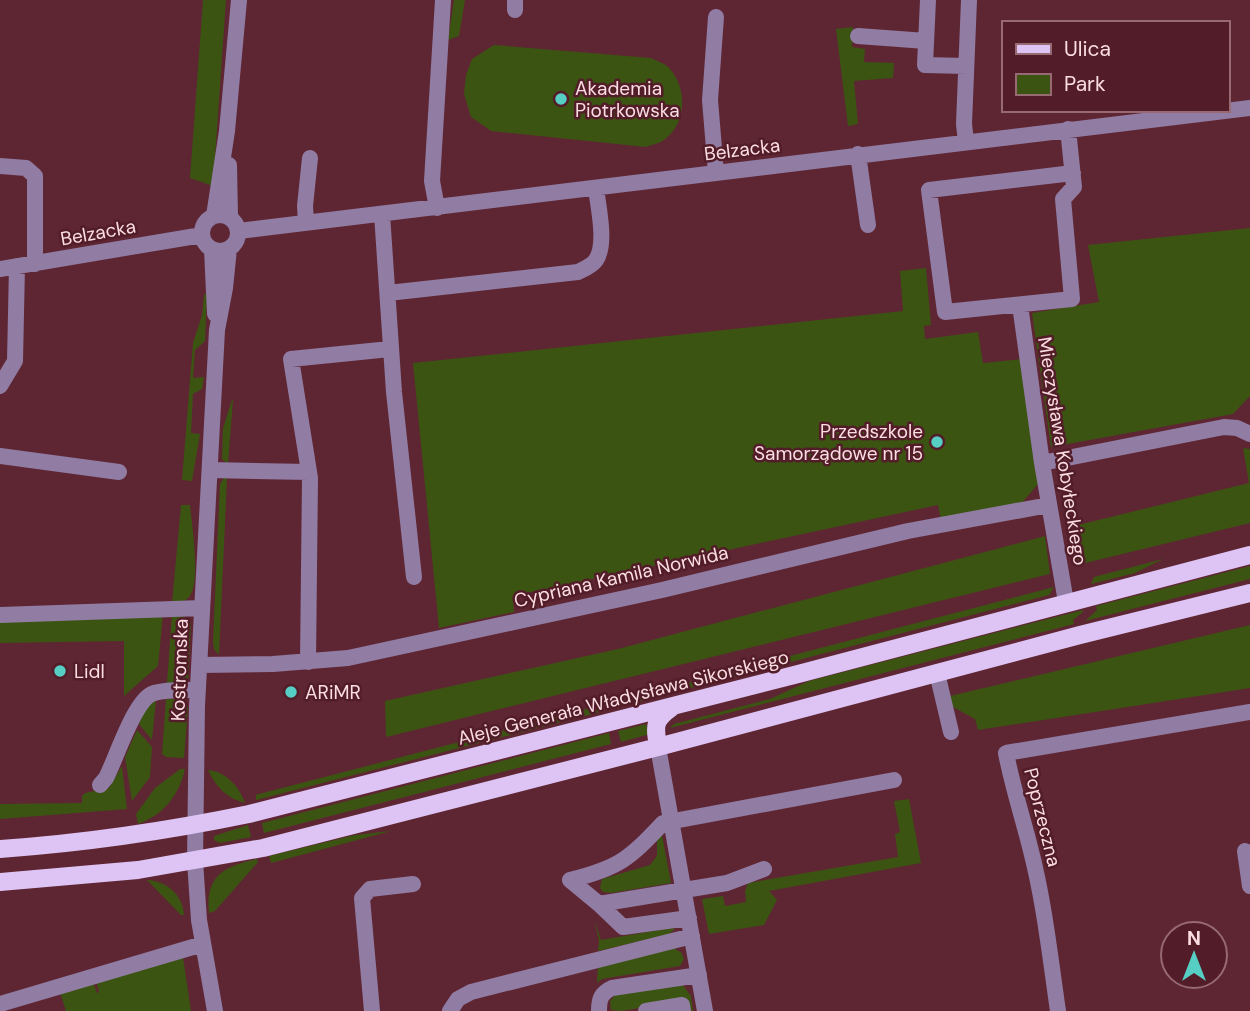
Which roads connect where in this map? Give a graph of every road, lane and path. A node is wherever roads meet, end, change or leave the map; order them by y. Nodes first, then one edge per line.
1 (239, 0) edge
2 (443, 0) edge
3 (928, 0) edge
4 (969, 0) edge
5 (716, 17) dead end
6 (858, 36) dead end
7 (926, 41) junction
8 (966, 66) junction
9 (1250, 108) edge
10 (1229, 110) edge
11 (1215, 112) edge
12 (1068, 129) junction
13 (966, 142) junction
14 (858, 155) junction
15 (310, 158) dead end
16 (0, 166) edge
17 (716, 173) junction
18 (1073, 180) junction
19 (596, 188) junction
20 (437, 208) junction
21 (382, 214) junction
22 (228, 221) junction
23 (306, 223) junction
24 (868, 225) dead end
25 (202, 235) junction
26 (220, 250) junction
27 (35, 264) junction
28 (18, 266) junction
29 (0, 269) edge
30 (388, 293) junction
31 (1020, 305) junction
32 (390, 349) junction
33 (0, 386) edge
34 (1250, 434) edge
35 (0, 456) edge
36 (1042, 463) junction
37 (210, 470) junction
38 (118, 472) dead end
39 (309, 472) junction
40 (1049, 505) junction
41 (1250, 555) edge
42 (414, 577) dead end
43 (1250, 593) edge
44 (1066, 603) junction
45 (202, 608) junction
46 (0, 615) edge
47 (308, 662) junction
48 (200, 665) junction
49 (937, 673) junction
50 (198, 690) junction
51 (674, 706) junction
52 (1250, 712) edge
53 (951, 732) dead end
54 (658, 747) junction
55 (894, 780) dead end
56 (100, 785) dead end
57 (667, 823) junction
58 (196, 825) junction
59 (1, 847) edge
60 (1244, 851) dead end
61 (195, 861) junction
62 (764, 869) dead end
63 (0, 882) edge
64 (413, 884) dead end
65 (1250, 886) edge
66 (684, 890) junction
67 (599, 904) junction
68 (689, 918) junction
69 (692, 936) junction
70 (203, 944) junction
71 (699, 975) junction
72 (0, 1004) edge
73 (215, 1011) edge
74 (372, 1011) edge
75 (450, 1011) edge
76 (599, 1011) edge
77 (646, 1011) edge
78 (683, 1011) edge
79 (705, 1011) edge
80 (1058, 1011) edge

1 - 22 street
2 - 20 street
3 - 7 street
4 - 8 street
5 - 17 street
6 - 7 street
7 - 8 street
8 - 13 street
9 - 10 street, Belzacka
11 - 12 street, Belzacka
12 - 13 street, Belzacka
12 - 18 street
13 - 14 street, Belzacka
14 - 17 street, Belzacka
14 - 24 street
15 - 23 street
16 - 27 street
17 - 19 street, Belzacka
18 - 31 street
18 - 31 street
19 - 20 street, Belzacka
19 - 30 street
20 - 21 street, Belzacka
21 - 23 street, Belzacka
21 - 30 street
22 - 23 street, Belzacka
22 - 25 street
22 - 26 street
25 - 26 street
25 - 27 street, Belzacka
26 - 37 street, Kostromska
27 - 28 street, Belzacka
28 - 29 street, Belzacka
28 - 33 street
30 - 32 street
31 - 36 street, Mieczysława Kobyłeckiego
32 - 39 street
32 - 42 street
34 - 36 street
35 - 38 street
36 - 40 street, Mieczysława Kobyłeckiego
37 - 39 street
37 - 45 street, Kostromska
39 - 47 street
40 - 44 street, Mieczysława Kobyłeckiego
40 - 47 street, Cypriana Kamila Norwida
41 - 44 main road, Aleje Generała Władysława Sikorskiego
43 - 49 main road
44 - 51 main road, Aleje Generała Władysława Sikorskiego
45 - 46 street
45 - 48 street, Kostromska
47 - 48 street, Cypriana Kamila Norwida
48 - 50 street, Kostromska
49 - 53 street
49 - 54 main road
50 - 56 street
50 - 58 street, Kostromska
51 - 54 main road
51 - 58 main road, Aleje Generała Władysława Sikorskiego
52 - 80 street, Poprzeczna
54 - 57 street
54 - 61 main road
55 - 57 street
57 - 66 street
57 - 67 street
58 - 59 main road, Aleje Generała Władysława Sikorskiego
58 - 61 street, Kostromska
60 - 65 street
61 - 63 main road
61 - 70 street, Kostromska
62 - 66 street
64 - 74 street
66 - 67 street
66 - 68 street
67 - 68 street
68 - 69 street
69 - 71 street
69 - 75 street
70 - 72 street
70 - 73 street, Kostromska
71 - 76 street
71 - 79 street
77 - 78 street

